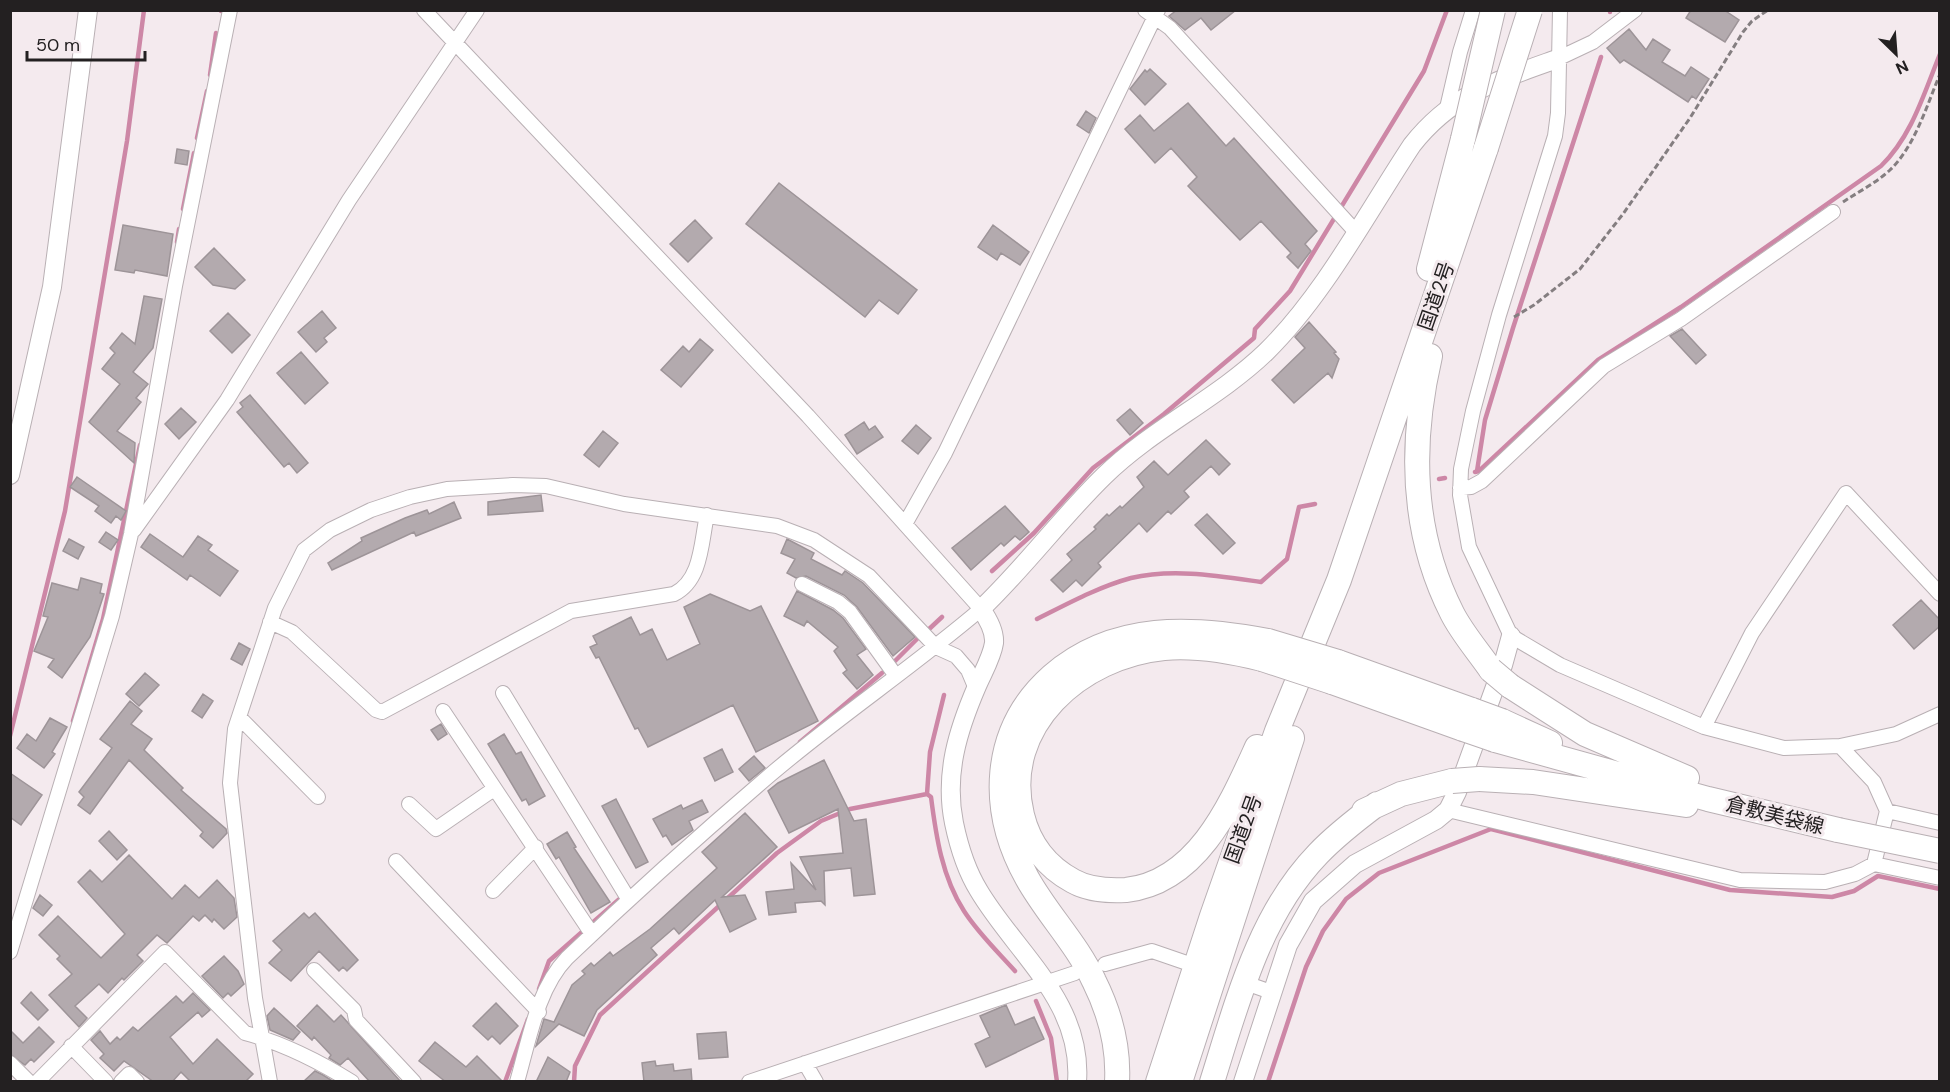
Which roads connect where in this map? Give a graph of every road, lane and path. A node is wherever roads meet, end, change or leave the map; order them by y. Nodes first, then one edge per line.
1 (88, 10) edge
2 (230, 10) edge
3 (424, 10) edge
4 (477, 10) edge
5 (1473, 10) edge
6 (1493, 10) edge
7 (1530, 10) edge
8 (1560, 10) edge
9 (1635, 10) edge
10 (1768, 10) edge
11 (1153, 13) edge
12 (454, 43) junction
13 (1557, 59) junction
14 (1940, 74) edge
15 (1447, 108) junction
16 (1833, 212) joint
17 (1459, 228) junction
18 (1355, 231) junction
19 (1516, 316) dead end
20 (10, 475) edge
21 (1375, 477) junction
22 (1460, 488) junction
23 (707, 515) junction
24 (905, 524) junction
25 (131, 534) junction
26 (1339, 580) junction
27 (802, 584) dead end
28 (1940, 594) edge
29 (981, 609) junction
30 (270, 622) junction
31 (1511, 636) junction
32 (936, 647) junction
33 (1265, 650) junction
34 (896, 676) junction
35 (976, 688) junction
36 (1294, 690) junction
37 (503, 693) dead end
38 (443, 711) dead end
39 (1940, 714) edge
40 (239, 717) junction
41 (1704, 727) junction
42 (1840, 746) junction
43 (494, 789) junction
44 (318, 798) dead end
45 (409, 804) dead end
46 (1377, 804) junction
47 (1448, 810) junction
48 (1887, 811) junction
49 (1804, 823) junction
50 (1940, 823) edge
51 (536, 847) junction
52 (1940, 851) edge
53 (396, 861) dead end
54 (1874, 864) junction
55 (1940, 878) edge
56 (493, 891) dead end
57 (626, 896) junction
58 (590, 929) junction
59 (10, 952) edge
60 (1184, 962) dead end
61 (1105, 964) dead end
62 (314, 970) dead end
63 (1075, 973) dead end
64 (1048, 984) junction
65 (1211, 987) junction
66 (535, 1007) junction
67 (261, 1038) junction
68 (71, 1046) junction
69 (10, 1063) edge
70 (805, 1064) junction
71 (269, 1081) edge
72 (29, 1082) edge
73 (37, 1082) edge
74 (106, 1082) edge
75 (121, 1082) edge
76 (137, 1082) edge
77 (352, 1082) edge
78 (414, 1082) edge
79 (517, 1082) edge
80 (749, 1082) edge
81 (816, 1082) edge
82 (1077, 1082) edge
83 (1115, 1082) edge
84 (1158, 1082) edge
85 (1180, 1082) edge
86 (1212, 1082) edge
87 (1243, 1082) edge

1 - 20 street
2 - 25 street
3 - 12 street
4 - 12 street
5 - 15 street
6 - 21 highway, bridge
7 - 17 highway, 国道2号, bridge
8 - 13 street
9 - 13 street
10 - 19 path
11 - 18 street
11 - 24 street
12 - 24 street
12 - 25 street
13 - 15 street
13 - 22 street
14 - 16 path
15 - 18 street
16 - 22 street
17 - 21 highway, 国道2号
17 - 49 highway, bridge
18 - 29 street
21 - 26 highway, 国道2号
22 - 31 street
23 - 30 street
23 - 30 street
23 - 32 street
24 - 29 street
25 - 59 street
26 - 36 highway, 国道2号
26 - 65 highway, 国道2号
27 - 34 street
28 - 41 street
29 - 32 street
29 - 35 street
30 - 40 street
31 - 41 street
31 - 47 street
32 - 34 street
32 - 35 street
33 - 36 highway
33 - 49 highway, 倉敷美袋線, bridge
33 - 83 highway
34 - 57 street
35 - 64 street
36 - 84 highway, 国道2号
37 - 57 street
38 - 43 street
39 - 42 street
40 - 44 street
40 - 67 street
41 - 42 street
42 - 48 street
43 - 45 street
43 - 51 street
46 - 49 highway, bridge
46 - 65 highway
46 - 86 highway
47 - 54 street
47 - 87 street
48 - 50 street
48 - 54 street
49 - 52 highway, 倉敷美袋線, bridge
51 - 56 street
51 - 58 street
53 - 66 street
54 - 55 street
57 - 58 street
58 - 66 street
60 - 61 street
62 - 78 street
63 - 64 street
64 - 70 street
64 - 82 street
65 - 85 highway, 国道2号
66 - 79 street
67 - 68 street
67 - 71 street
67 - 77 street
68 - 73 street
68 - 74 street
69 - 72 street
70 - 80 street
70 - 81 street
75 - 76 street

